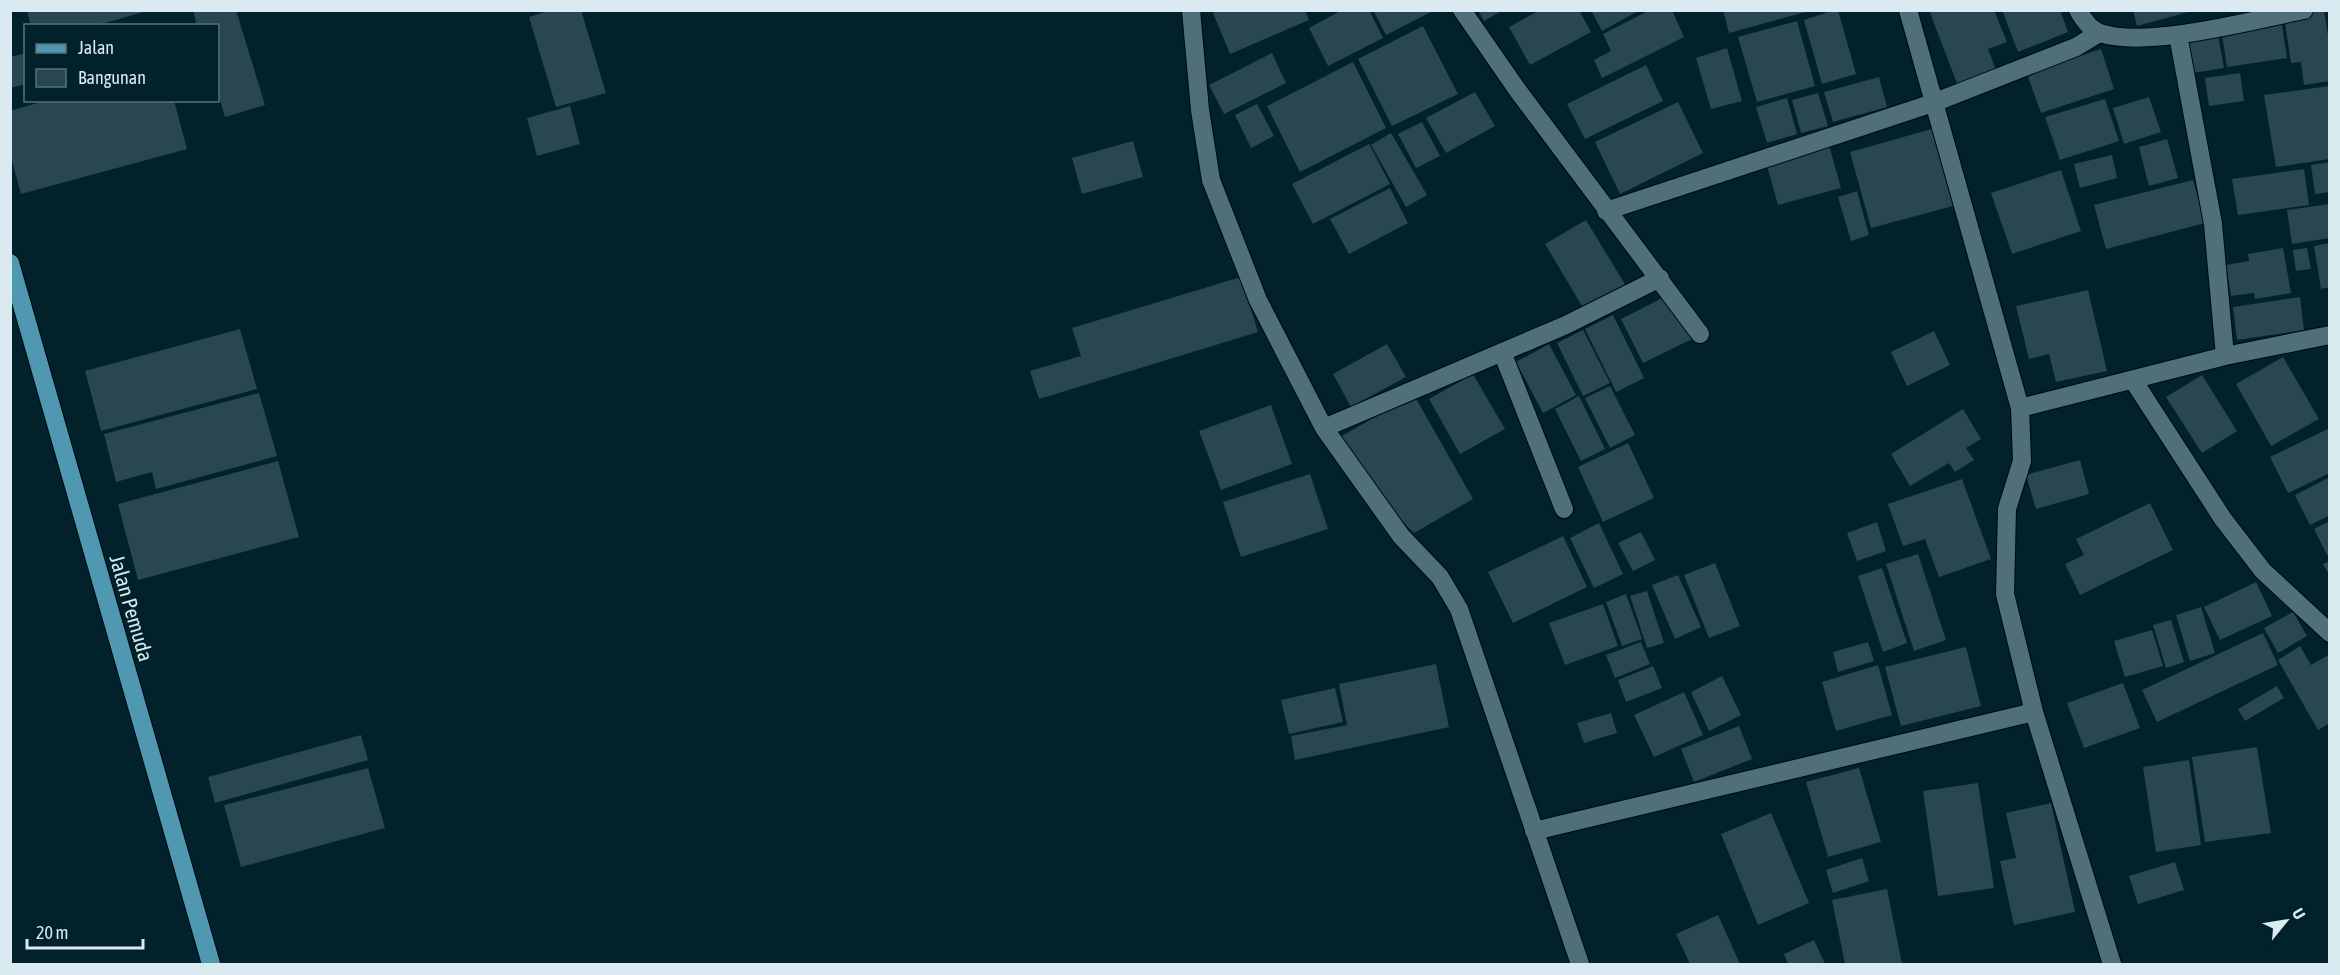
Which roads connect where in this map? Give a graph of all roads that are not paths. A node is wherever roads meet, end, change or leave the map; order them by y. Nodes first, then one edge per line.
1 (1191, 10) edge
2 (1462, 10) edge
3 (1908, 10) edge
4 (2079, 10) edge
5 (2304, 10) edge
6 (2099, 33) junction
7 (2178, 35) junction
8 (1933, 103) junction
9 (1606, 211) junction
10 (10, 263) edge
11 (1660, 278) junction
12 (1700, 334) dead end
13 (2330, 335) edge
14 (1502, 352) junction
15 (2225, 356) junction
16 (2133, 380) junction
17 (2020, 408) junction
18 (1324, 428) junction
19 (1564, 509) dead end
20 (2330, 633) edge
21 (2034, 712) junction
22 (1534, 831) junction
23 (211, 964) edge
24 (1580, 964) edge
25 (2112, 964) edge

1 - 18 street
2 - 9 street
3 - 8 street
4 - 6 street
5 - 7 street
6 - 7 street
6 - 8 street
7 - 15 street
8 - 9 street
8 - 17 street
9 - 11 street
10 - 23 main road, Jalan Pemuda
11 - 12 street
11 - 14 street
13 - 15 street
14 - 18 street
14 - 19 street
15 - 16 street
16 - 17 street
16 - 20 street
17 - 21 street
18 - 22 street
21 - 22 street
21 - 25 street
22 - 24 street

